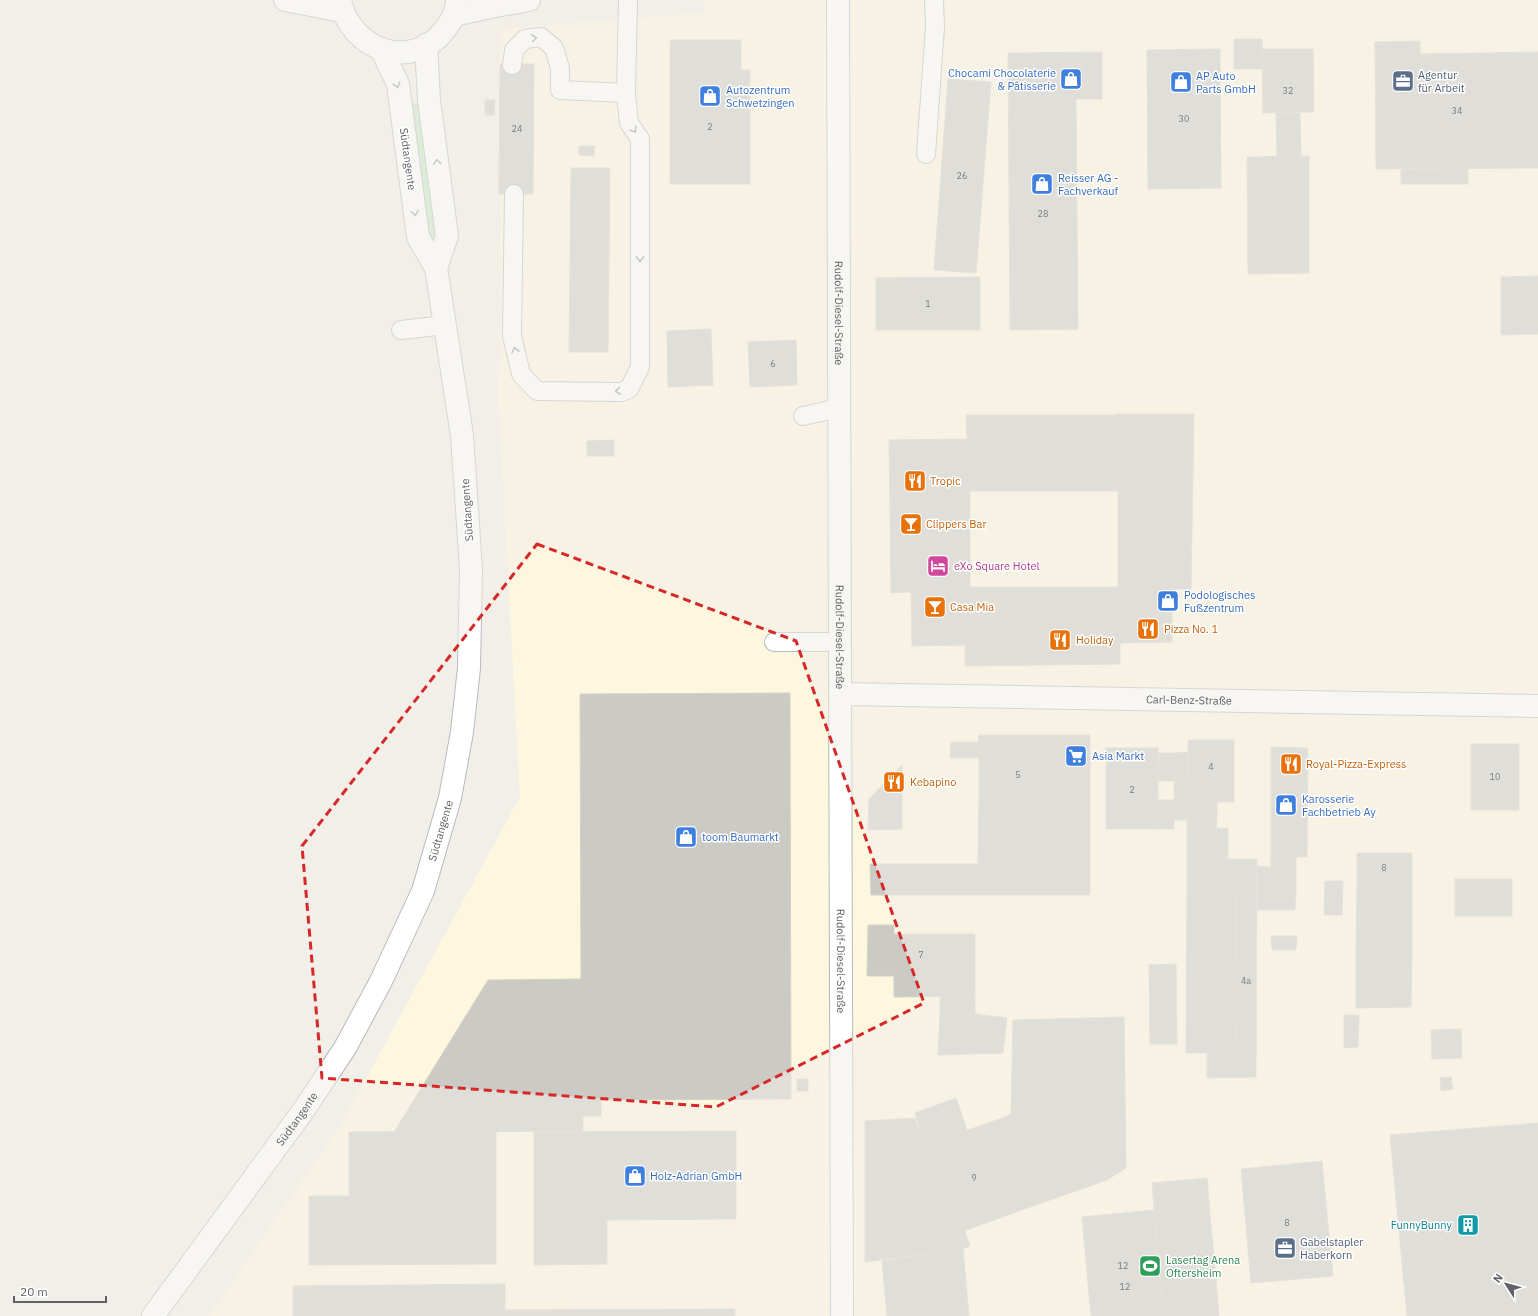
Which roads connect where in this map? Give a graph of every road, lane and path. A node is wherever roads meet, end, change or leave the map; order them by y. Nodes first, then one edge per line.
1 (285, 0) edge
2 (529, 0) edge
3 (628, 0) edge
4 (838, 0) edge
5 (934, 0) edge
6 (341, 6) edge
7 (456, 8) edge
8 (426, 45) junction
9 (381, 49) junction
10 (512, 64) dead end
11 (626, 93) junction
12 (926, 154) dead end
13 (514, 194) dead end
14 (436, 268) junction
15 (445, 325) junction
16 (402, 330) dead end
17 (839, 408) junction
18 (803, 416) dead end
19 (774, 642) dead end
20 (840, 642) junction
21 (840, 694) junction
22 (1538, 706) edge
23 (153, 1316) edge
24 (842, 1316) edge

1 - 6 street
2 - 7 street
3 - 11 lane
4 - 17 street, Rudolf-Diesel-Straße
5 - 12 lane
6 - 9 street
7 - 8 street
8 - 9 street
14 -> 8 street, Südtangente
9 -> 14 street, Südtangente
10 -> 11 lane
11 -> 13 lane
14 - 15 street, Südtangente
15 - 16 lane
15 - 23 street, Südtangente
17 - 18 lane
17 - 20 street, Rudolf-Diesel-Straße
19 - 20 lane
20 - 21 street, Rudolf-Diesel-Straße
21 - 22 street, Carl-Benz-Straße
21 - 24 street, Rudolf-Diesel-Straße

